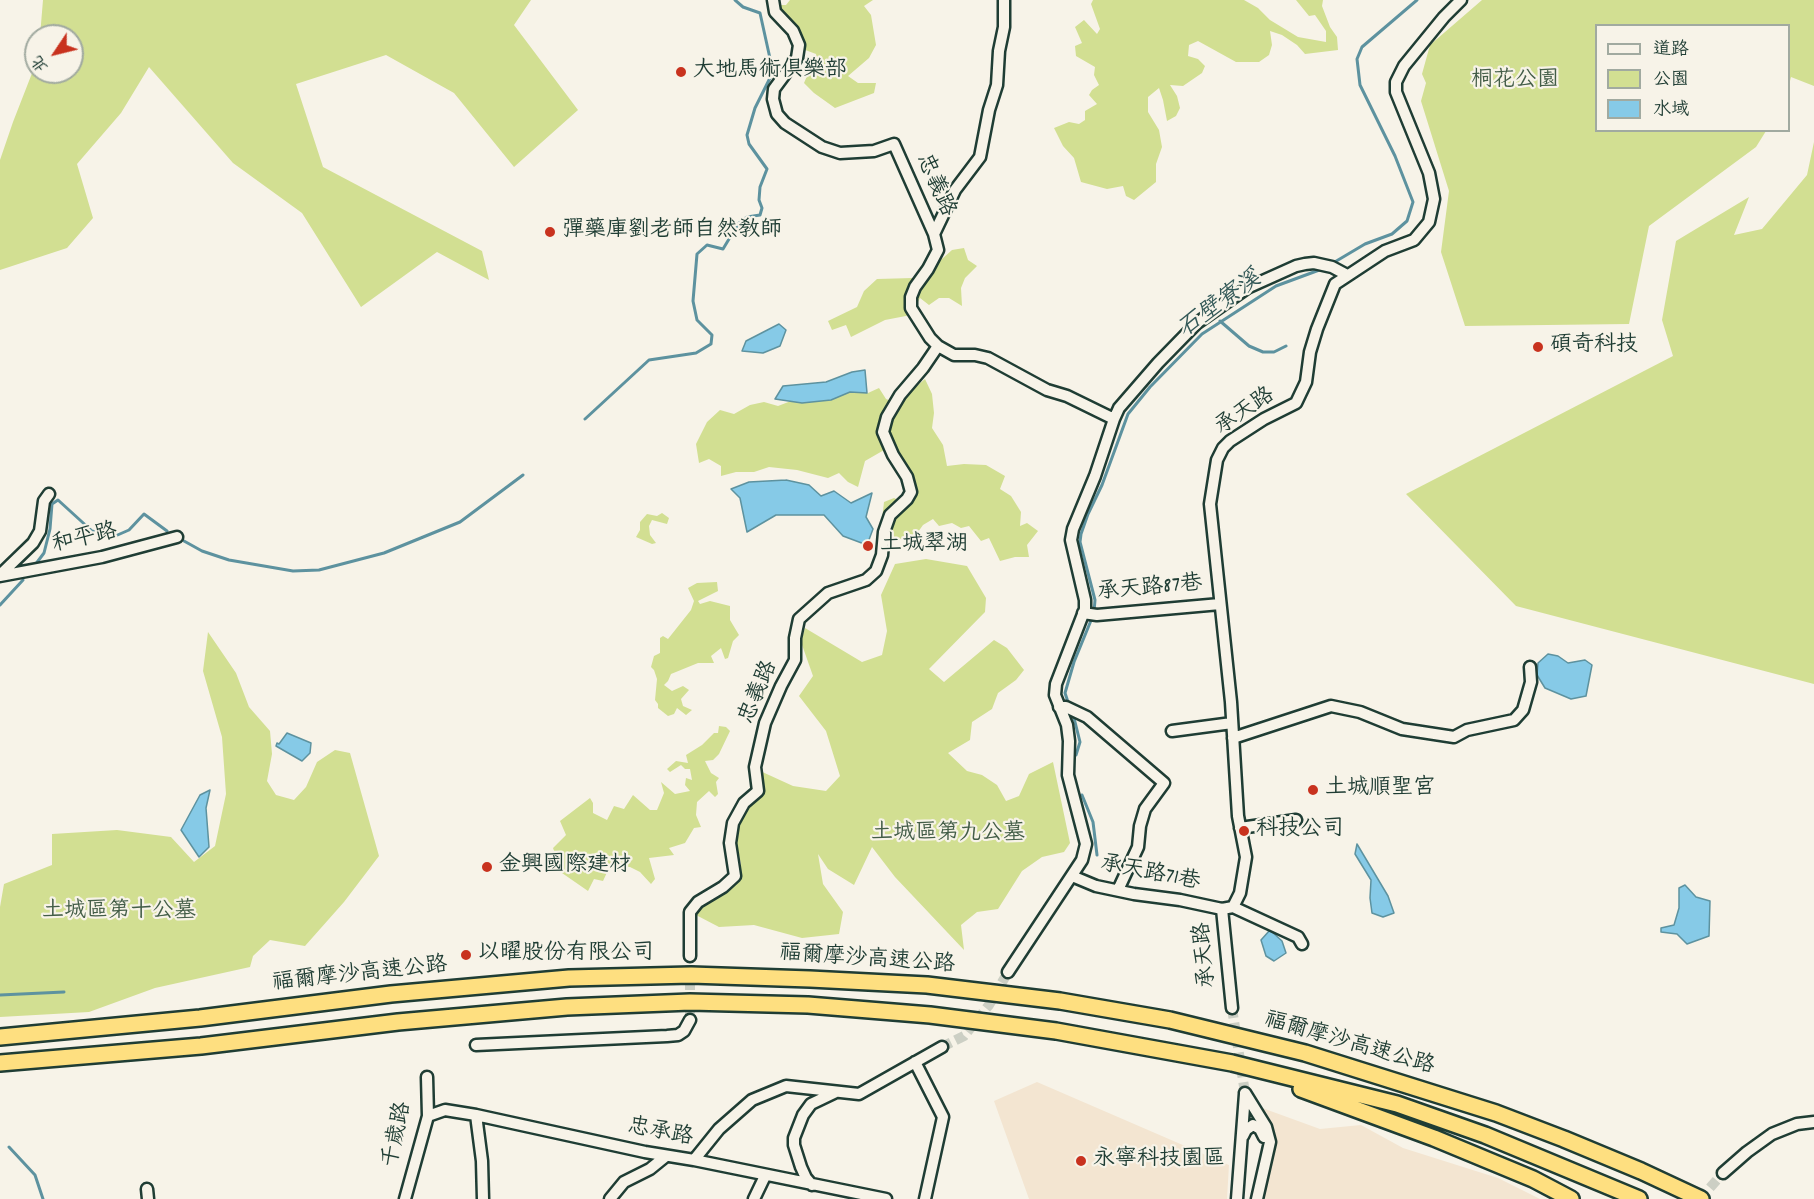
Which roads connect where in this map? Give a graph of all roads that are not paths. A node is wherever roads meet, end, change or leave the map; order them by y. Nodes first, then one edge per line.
1 (773, 0) edge
2 (1004, 0) edge
3 (1461, 0) edge
4 (934, 234) junction
5 (1347, 275) junction
6 (938, 346) junction
7 (1113, 419) junction
8 (49, 494) dead end
9 (177, 537) dead end
10 (0, 576) edge
11 (1220, 604) junction
12 (1090, 615) junction
13 (1530, 667) dead end
14 (1062, 707) junction
15 (1232, 723) junction
16 (1173, 731) dead end
17 (1233, 738) junction
18 (1296, 820) dead end
19 (1240, 828) junction
20 (1072, 876) junction
21 (1118, 890) junction
22 (1228, 908) junction
23 (1302, 944) dead end
24 (690, 956) tunnel mouth
25 (1008, 972) tunnel mouth
26 (1232, 1008) tunnel mouth
27 (690, 1020) dead end
28 (0, 1037) edge
29 (476, 1045) dead end
30 (942, 1047) tunnel mouth
31 (915, 1062) junction
32 (0, 1063) edge
33 (1248, 1068) junction
34 (427, 1077) dead end
35 (836, 1092) junction
36 (476, 1115) junction
37 (428, 1116) junction
38 (1244, 1118) junction
39 (1260, 1119) junction
40 (1814, 1122) edge
41 (1243, 1136) junction
42 (666, 1156) junction
43 (694, 1160) junction
44 (1265, 1162) junction
45 (1723, 1173) tunnel mouth
46 (765, 1176) junction
47 (812, 1185) junction
48 (486, 1198) edge
49 (405, 1199) edge
50 (610, 1199) edge
51 (754, 1199) edge
52 (886, 1199) edge
53 (925, 1199) edge
54 (1237, 1199) edge
55 (1257, 1199) edge
56 (1571, 1199) edge
57 (1638, 1199) edge
58 (1701, 1199) edge

1 - 4 street, 忠義路
2 - 4 street
3 - 5 street, 承天路
4 - 6 street, 忠義路
5 - 7 street
5 - 11 street, 承天路
6 - 7 street
6 - 24 street, 忠義路
7 - 12 street
8 - 10 street
9 - 10 street, 和平路
11 - 12 street, 承天路87巷
11 - 15 street, 承天路
12 - 14 street
13 - 17 street
14 - 20 street
14 - 21 street
15 - 16 street
15 - 17 street, 承天路
17 - 19 street, 承天路
18 - 19 street
19 - 22 street, 承天路
20 - 21 street, 承天路71巷
20 - 25 street
21 - 22 street, 承天路71巷
22 - 23 street, 承天路71巷
22 - 26 street, 承天路
27 - 29 street
28 - 58 highway, 福爾摩沙高速公路
30 - 31 street
31 - 35 street
31 - 53 street
32 - 33 highway, 福爾摩沙高速公路
33 - 56 highway
33 - 57 highway, 福爾摩沙高速公路
34 - 37 street, 千歲路
35 - 43 street
35 - 47 street
36 - 37 street, 忠承路
36 - 42 street, 忠承路
36 - 48 street
37 - 49 street, 千歲路
38 - 39 street
38 - 39 street
38 - 41 street
39 - 44 street
40 - 45 street
41 - 44 street
41 - 54 street
42 - 43 street, 忠承路
42 - 50 street
43 - 46 street, 忠承路
44 - 55 street
46 - 47 street, 忠承路
46 - 51 street
47 - 52 street, 忠承路

